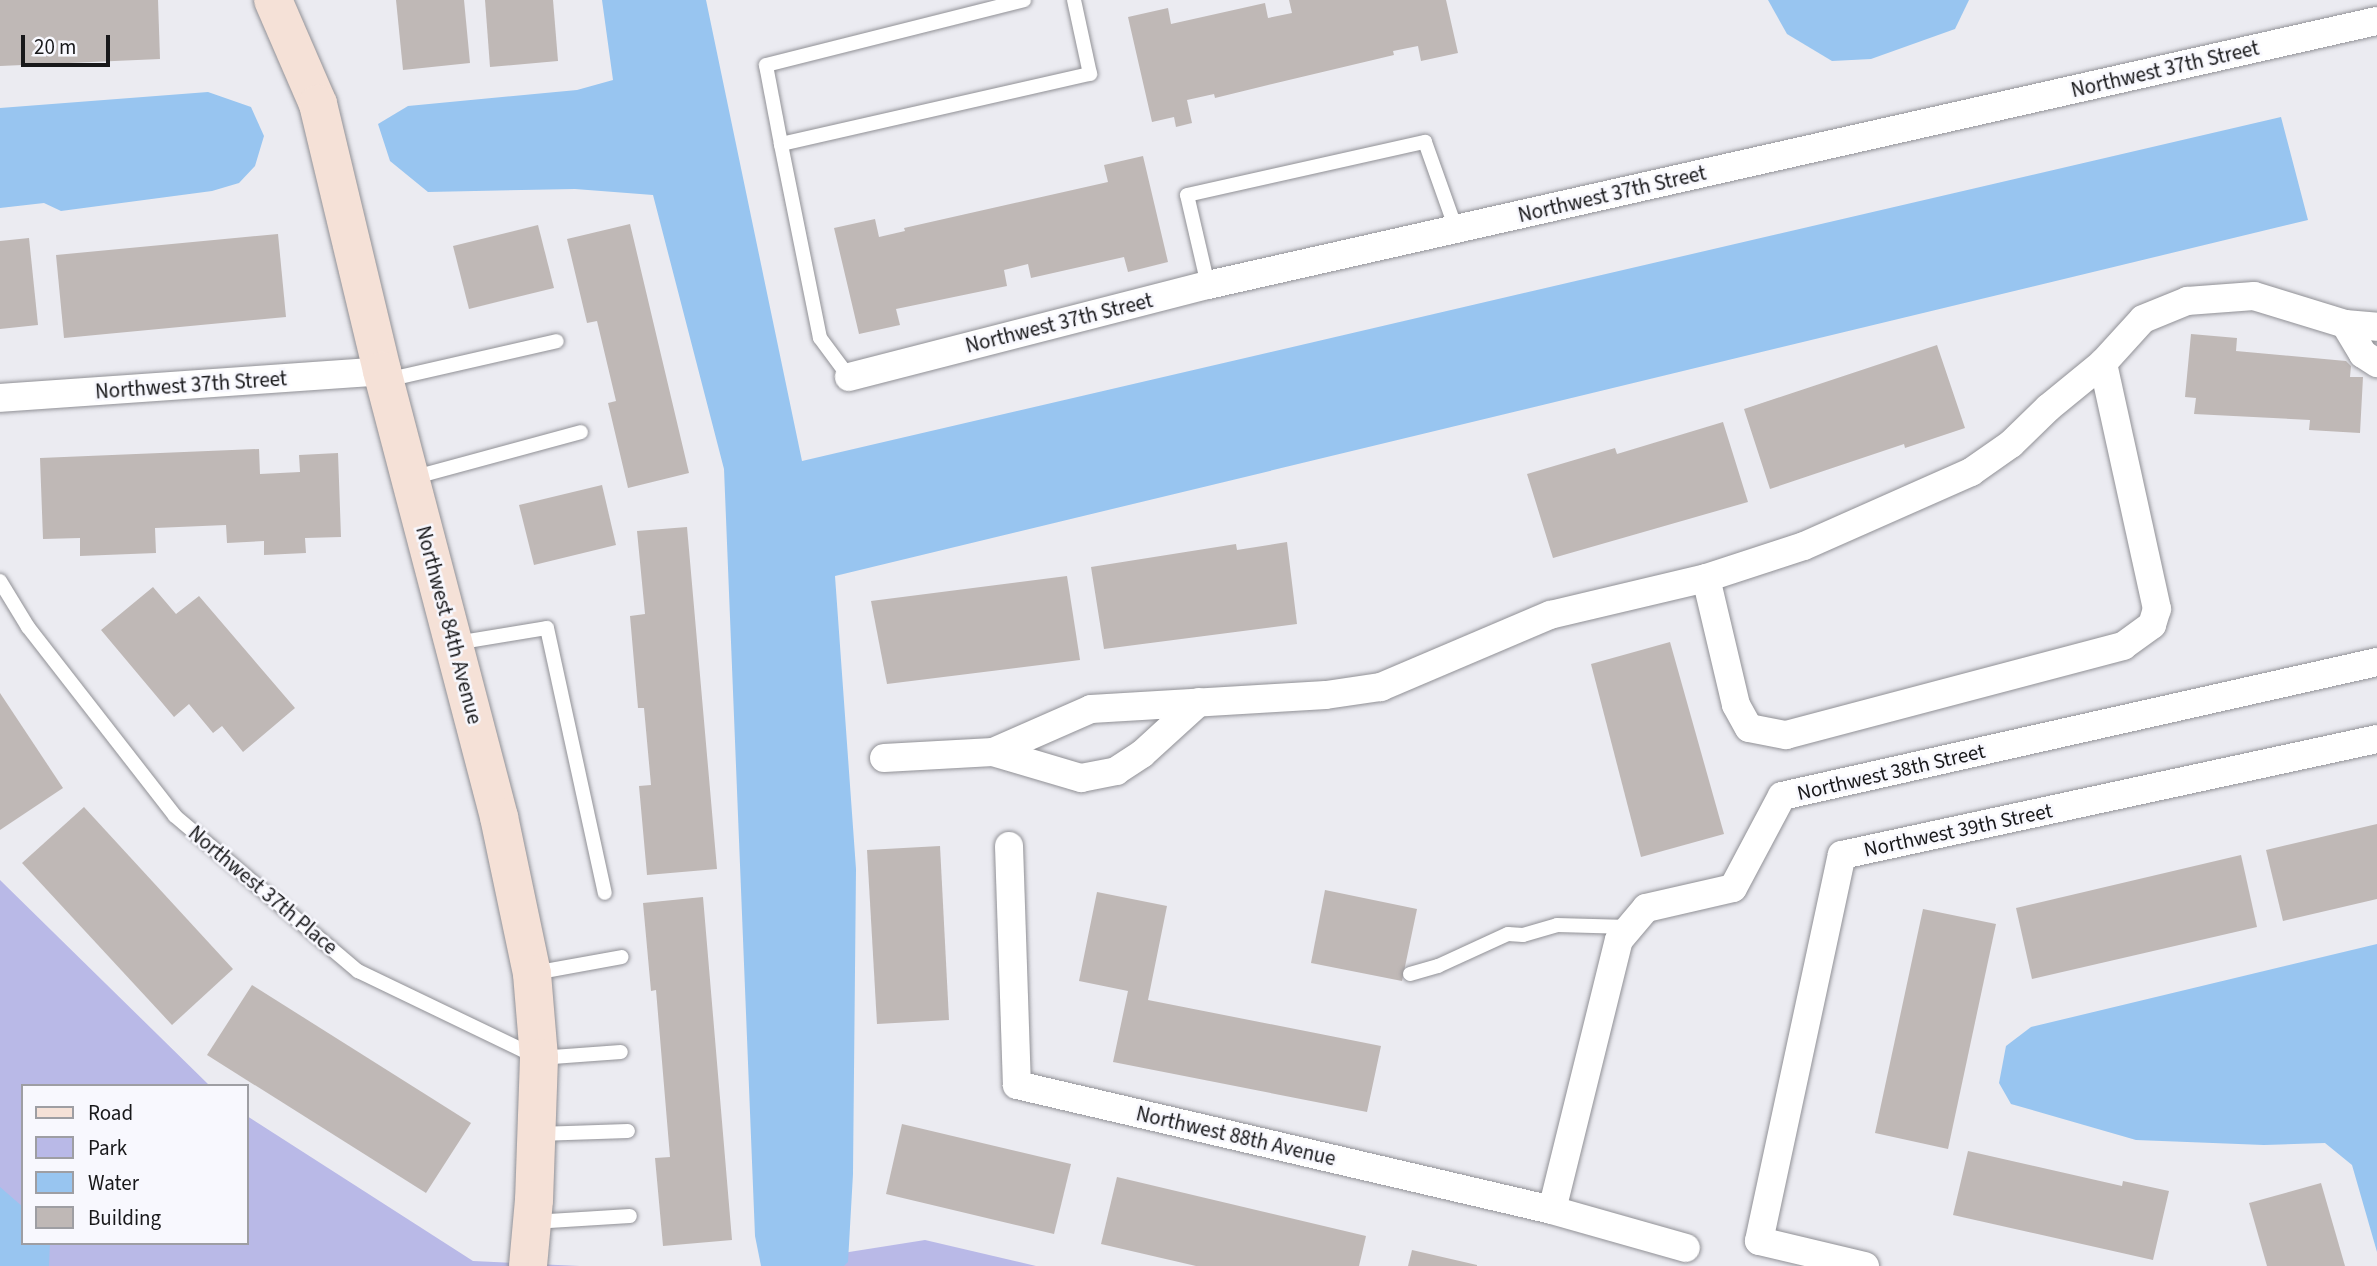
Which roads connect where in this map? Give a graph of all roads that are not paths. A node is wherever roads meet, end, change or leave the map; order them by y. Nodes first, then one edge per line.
1 (273, 0) edge
2 (1024, 0) edge
3 (1074, 0) edge
4 (2377, 22) edge
5 (781, 145) junction
6 (1456, 229) junction
7 (1208, 285) junction
8 (2345, 324) junction
9 (2377, 327) edge
10 (557, 341) dead end
11 (2103, 363) junction
12 (2377, 363) edge
13 (384, 376) junction
14 (849, 377) joint
15 (0, 398) edge
16 (582, 432) dead end
17 (411, 479) junction
18 (1706, 578) junction
19 (0, 581) edge
20 (454, 643) junction
21 (2377, 662) edge
22 (1199, 702) junction
23 (2377, 739) edge
24 (993, 752) junction
25 (884, 758) dead end
26 (1009, 846) dead end
27 (605, 893) dead end
28 (1630, 927) junction
29 (622, 957) dead end
30 (532, 974) junction
31 (1410, 974) dead end
32 (621, 1052) dead end
33 (539, 1058) junction
34 (628, 1131) dead end
35 (536, 1134) junction
36 (1552, 1210) junction
37 (629, 1216) dead end
38 (532, 1222) junction
39 (1686, 1248) dead end
40 (527, 1266) edge
41 (1865, 1266) edge

1 - 13 street, Northwest 84th Avenue
2 - 5 lane
3 - 5 lane
4 - 6 street, Northwest 37th Street
5 - 14 lane
6 - 7 street, Northwest 37th Street
6 - 7 lane
7 - 14 street, Northwest 37th Street
8 - 9 street
8 - 11 street
8 - 12 street
10 - 13 lane
11 - 18 street
11 - 18 street
13 - 15 street, Northwest 37th Street
13 - 17 street, Northwest 84th Avenue
16 - 17 lane
17 - 20 street, Northwest 84th Avenue
18 - 22 street
19 - 33 lane, Northwest 37th Place
20 - 27 lane
20 - 30 street, Northwest 84th Avenue
21 - 28 street, Northwest 38th Street
22 - 24 street
22 - 24 street
23 - 41 street, Northwest 39th Street
24 - 25 street
26 - 36 street, Northwest 88th Avenue
28 - 31 lane
28 - 36 street, Northwest 38th Street
29 - 30 lane
30 - 33 street, Northwest 84th Avenue
32 - 33 lane, Northwest 37th Place
33 - 35 street, Northwest 84th Avenue
34 - 35 lane
35 - 38 street, Northwest 84th Avenue
36 - 39 street, Northwest 88th Avenue
37 - 38 lane
38 - 40 street, Northwest 84th Avenue

